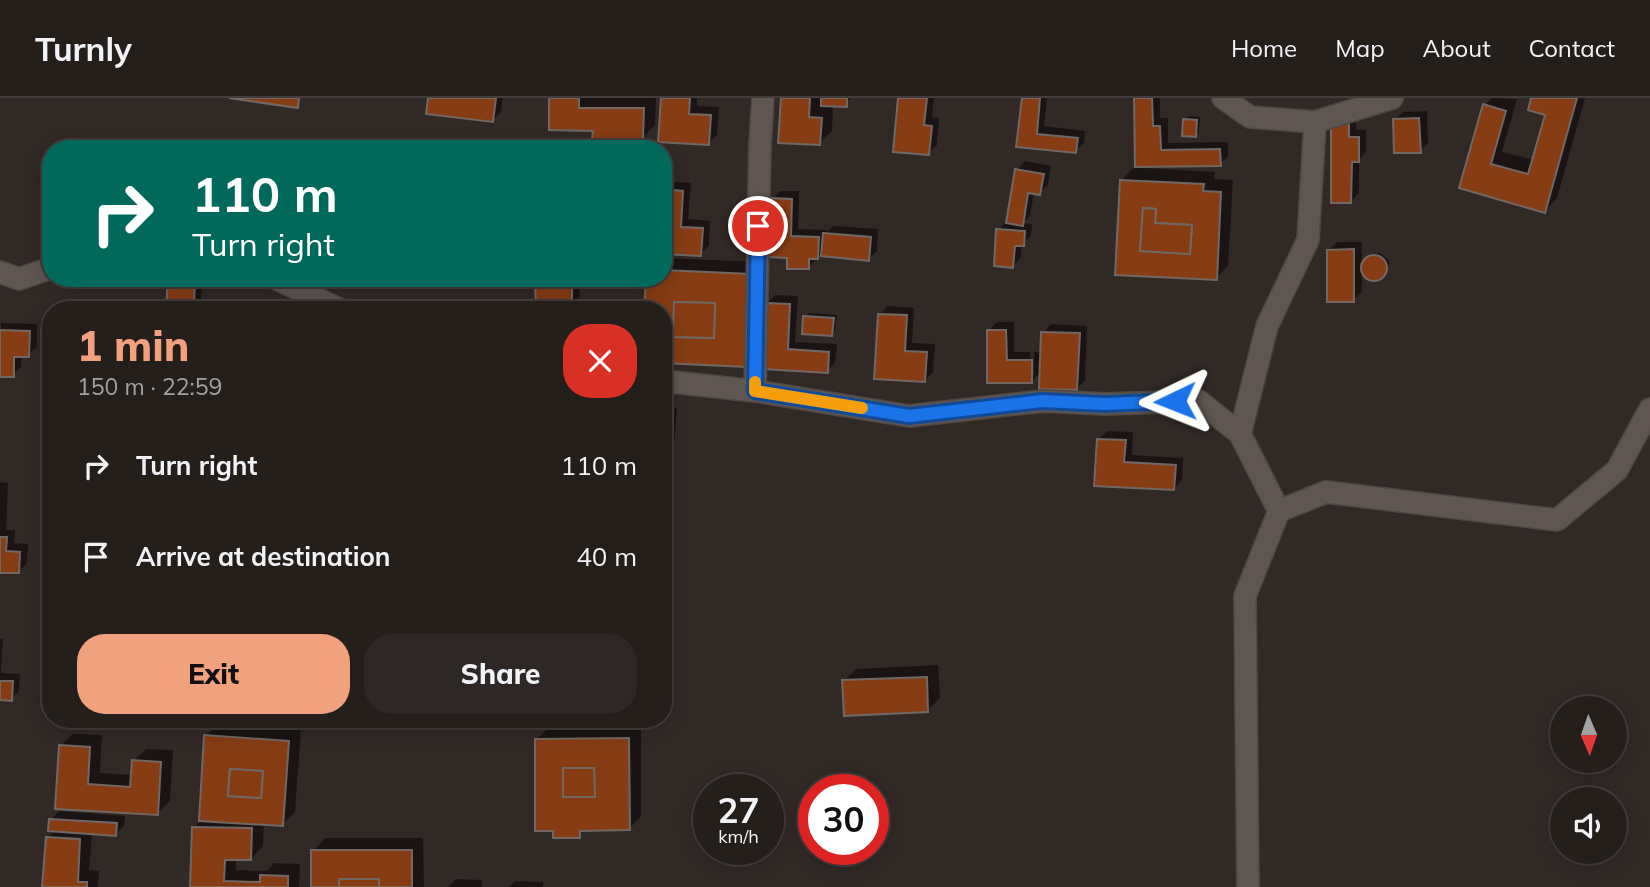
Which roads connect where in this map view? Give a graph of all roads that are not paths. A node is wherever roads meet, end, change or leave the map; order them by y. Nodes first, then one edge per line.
1 (763, 98) edge
2 (1223, 98) edge
3 (1392, 98) edge
4 (1315, 121) junction
5 (42, 271) edge
6 (0, 272) edge
7 (294, 287) edge
8 (322, 301) edge
9 (672, 382) edge
10 (755, 391) junction
11 (1650, 409) edge
12 (1240, 433) junction
13 (1279, 512) junction
14 (1248, 887) edge

1 - 10 street
2 - 4 street
3 - 4 street
4 - 12 street
5 - 6 street
7 - 8 street
9 - 10 street
10 - 12 street
11 - 13 street
12 - 13 street
13 - 14 street

